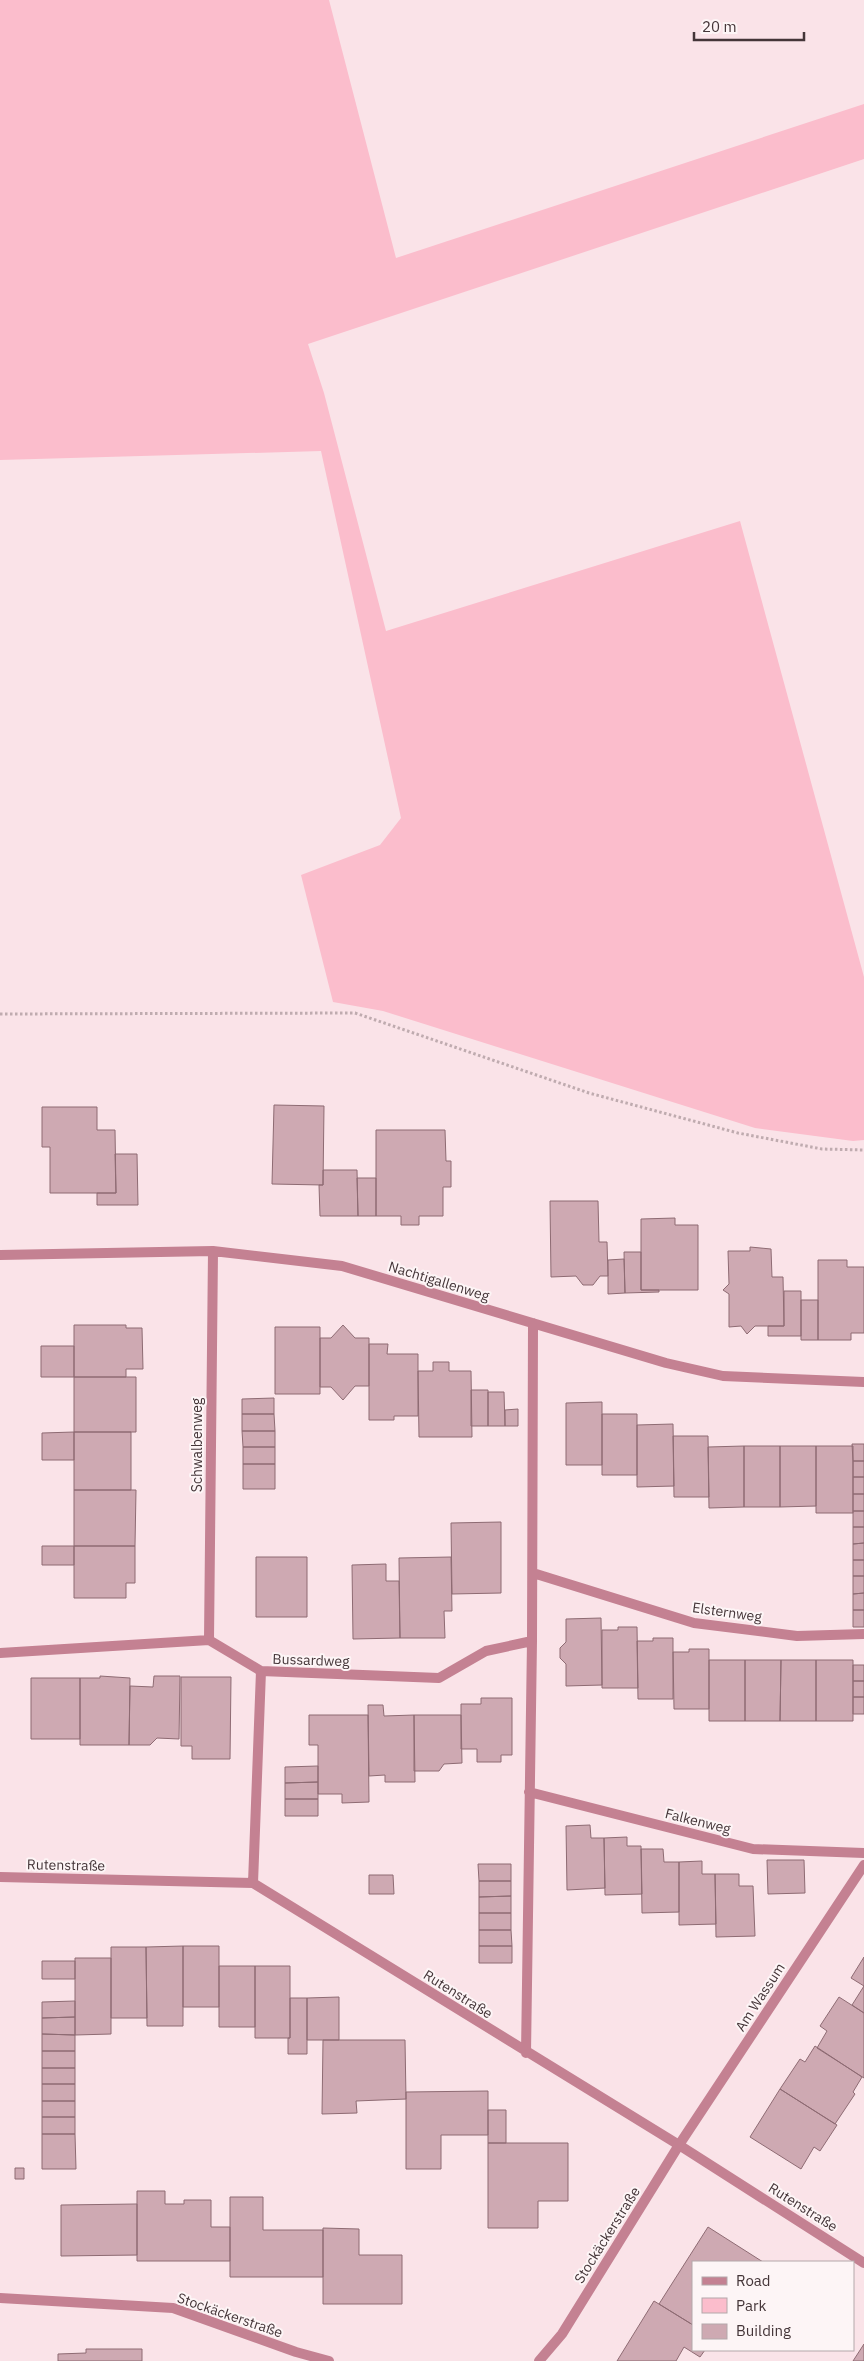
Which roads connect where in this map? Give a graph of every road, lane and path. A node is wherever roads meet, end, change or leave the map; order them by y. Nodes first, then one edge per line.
1 (0, 1014) edge
2 (864, 1150) edge
3 (212, 1251) junction
4 (0, 1254) edge
5 (533, 1324) junction
6 (864, 1382) edge
7 (533, 1573) junction
8 (864, 1634) edge
9 (210, 1640) junction
10 (532, 1641) junction
11 (0, 1653) edge
12 (262, 1672) junction
13 (529, 1792) junction
14 (864, 1853) edge
15 (864, 1865) edge
16 (0, 1878) edge
17 (253, 1883) junction
18 (526, 2053) junction
19 (679, 2145) junction
20 (864, 2262) edge
21 (0, 2298) edge
22 (329, 2361) edge
23 (538, 2361) edge

1 - 2 path
3 - 4 street, Nachtigallenweg
3 - 5 street, Nachtigallenweg
3 - 9 street, Schwalbenweg
5 - 6 street, Nachtigallenweg
5 - 7 street
7 - 8 street, Elsternweg
7 - 10 street
9 - 11 street
9 - 12 street
10 - 12 street, Bussardweg
10 - 13 street
12 - 17 street, Bussardweg
13 - 14 street, Falkenweg
13 - 18 street
15 - 19 street, Am Wassum
16 - 17 street, Rutenstraße
17 - 18 street, Rutenstraße
18 - 19 street, Rutenstraße
19 - 20 street, Rutenstraße
19 - 23 street, Stockäckerstraße
21 - 22 street, Stockäckerstraße

